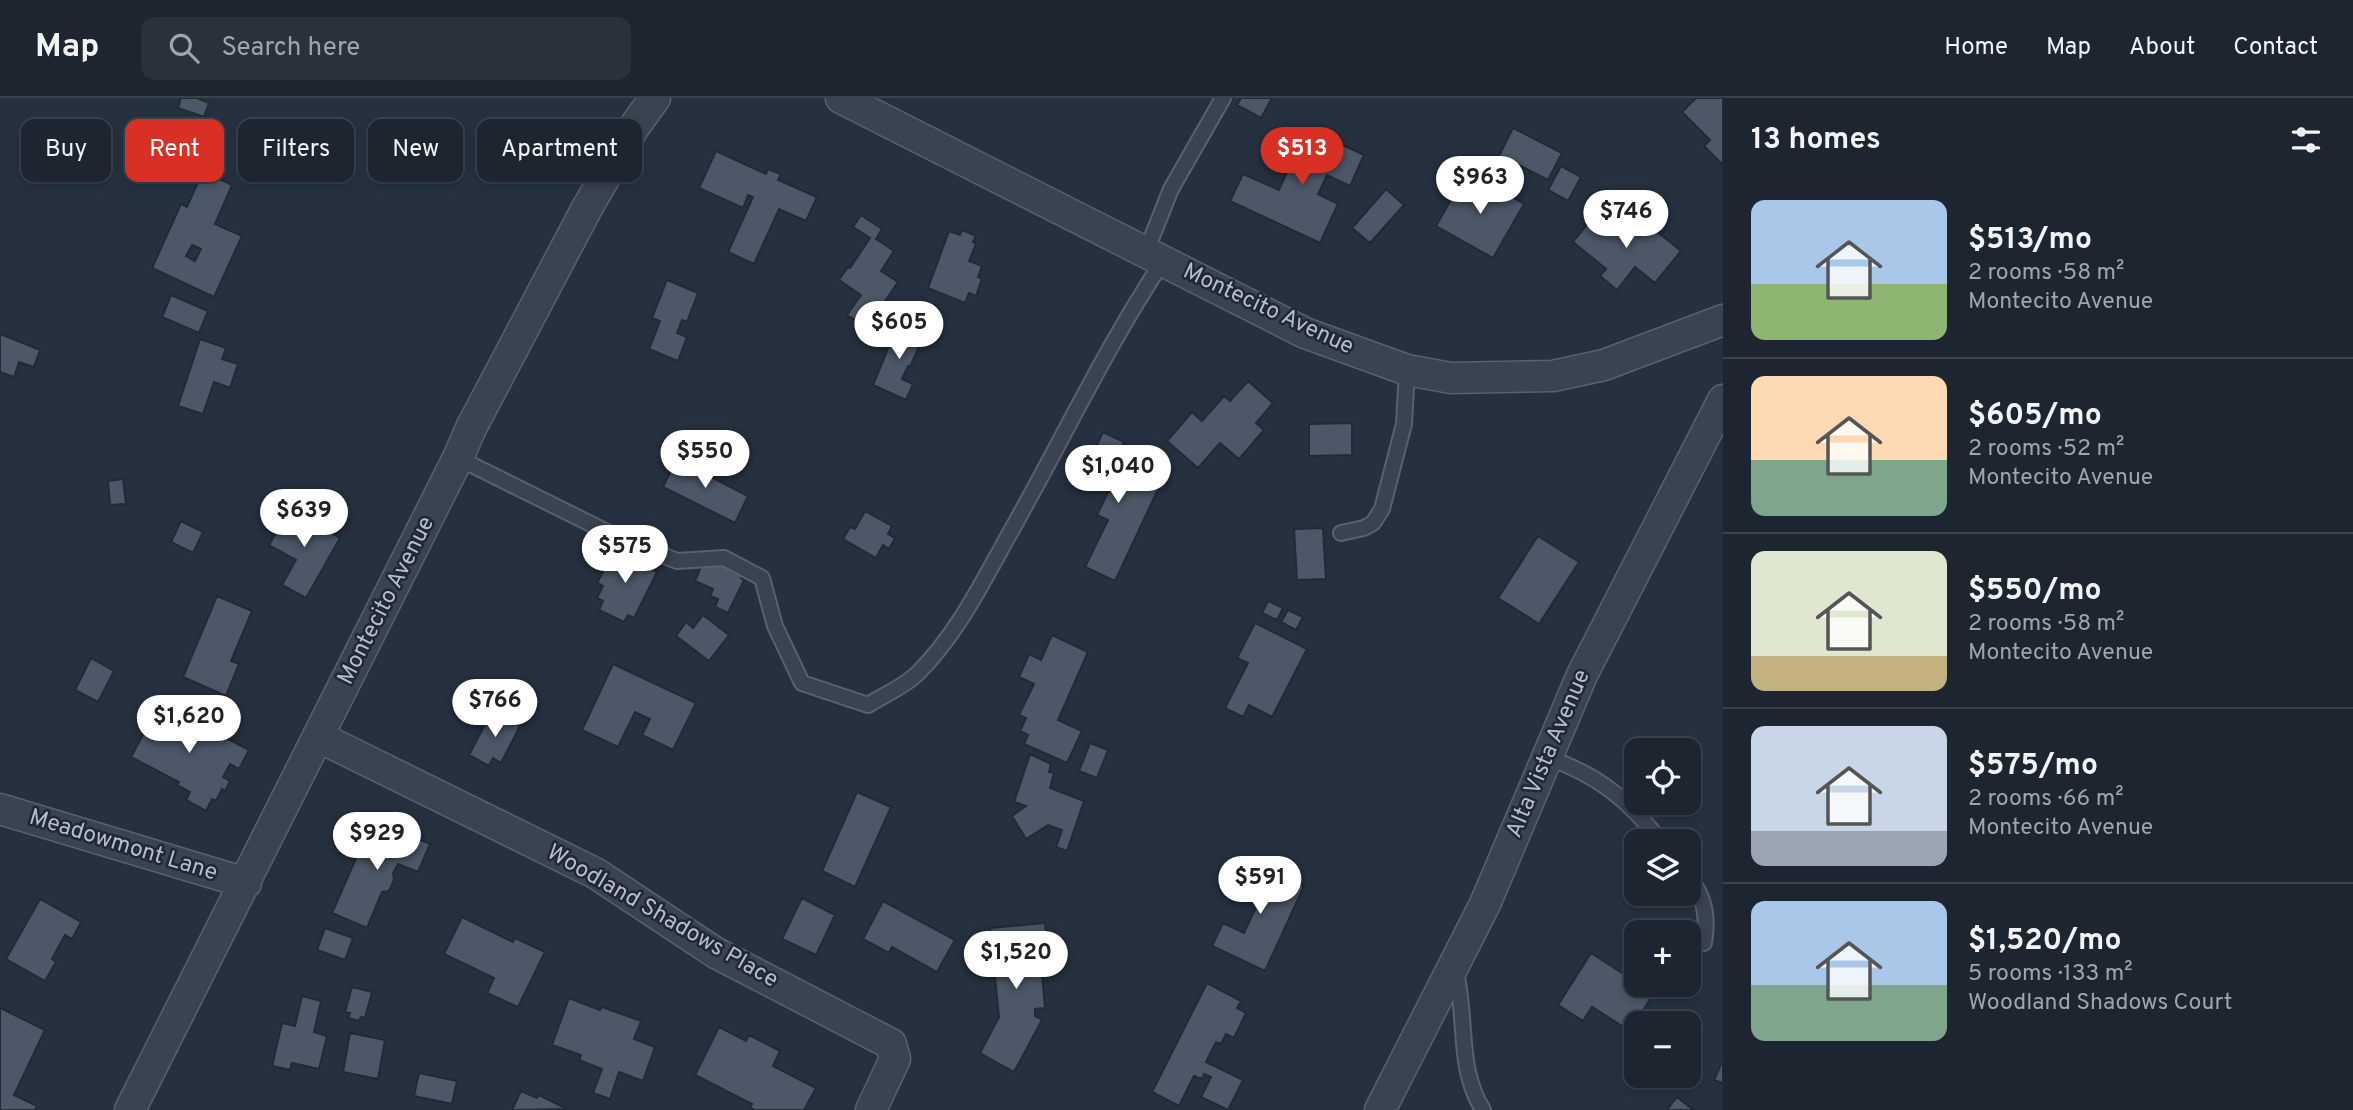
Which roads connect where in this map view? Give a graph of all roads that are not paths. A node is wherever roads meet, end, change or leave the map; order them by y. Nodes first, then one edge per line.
1 (655, 98) edge
2 (841, 98) edge
3 (1223, 98) edge
4 (1155, 256) junction
5 (1723, 320) edge
6 (1406, 370) junction
7 (1723, 400) edge
8 (458, 458) junction
9 (1341, 533) dead end
10 (318, 737) junction
11 (1548, 758) junction
12 (0, 809) edge
13 (1651, 829) edge
14 (246, 883) junction
15 (1701, 899) edge
16 (1704, 943) dead end
17 (1454, 965) junction
18 (130, 1110) edge
19 (871, 1110) edge
20 (1380, 1110) edge
21 (1483, 1110) edge

1 - 8 street, Montecito Avenue
2 - 4 street, Montecito Avenue
3 - 4 lane
4 - 6 street, Montecito Avenue
4 - 8 lane
5 - 6 street, Montecito Avenue
6 - 9 lane
7 - 11 street, Alta Vista Avenue
8 - 10 street, Montecito Avenue
10 - 14 street, Montecito Avenue
10 - 19 street, Woodland Shadows Place
11 - 13 lane
11 - 17 street, Alta Vista Avenue
12 - 14 street, Meadowmont Lane
14 - 18 street, Montecito Avenue
15 - 16 lane
17 - 20 street, Alta Vista Avenue
17 - 21 lane

